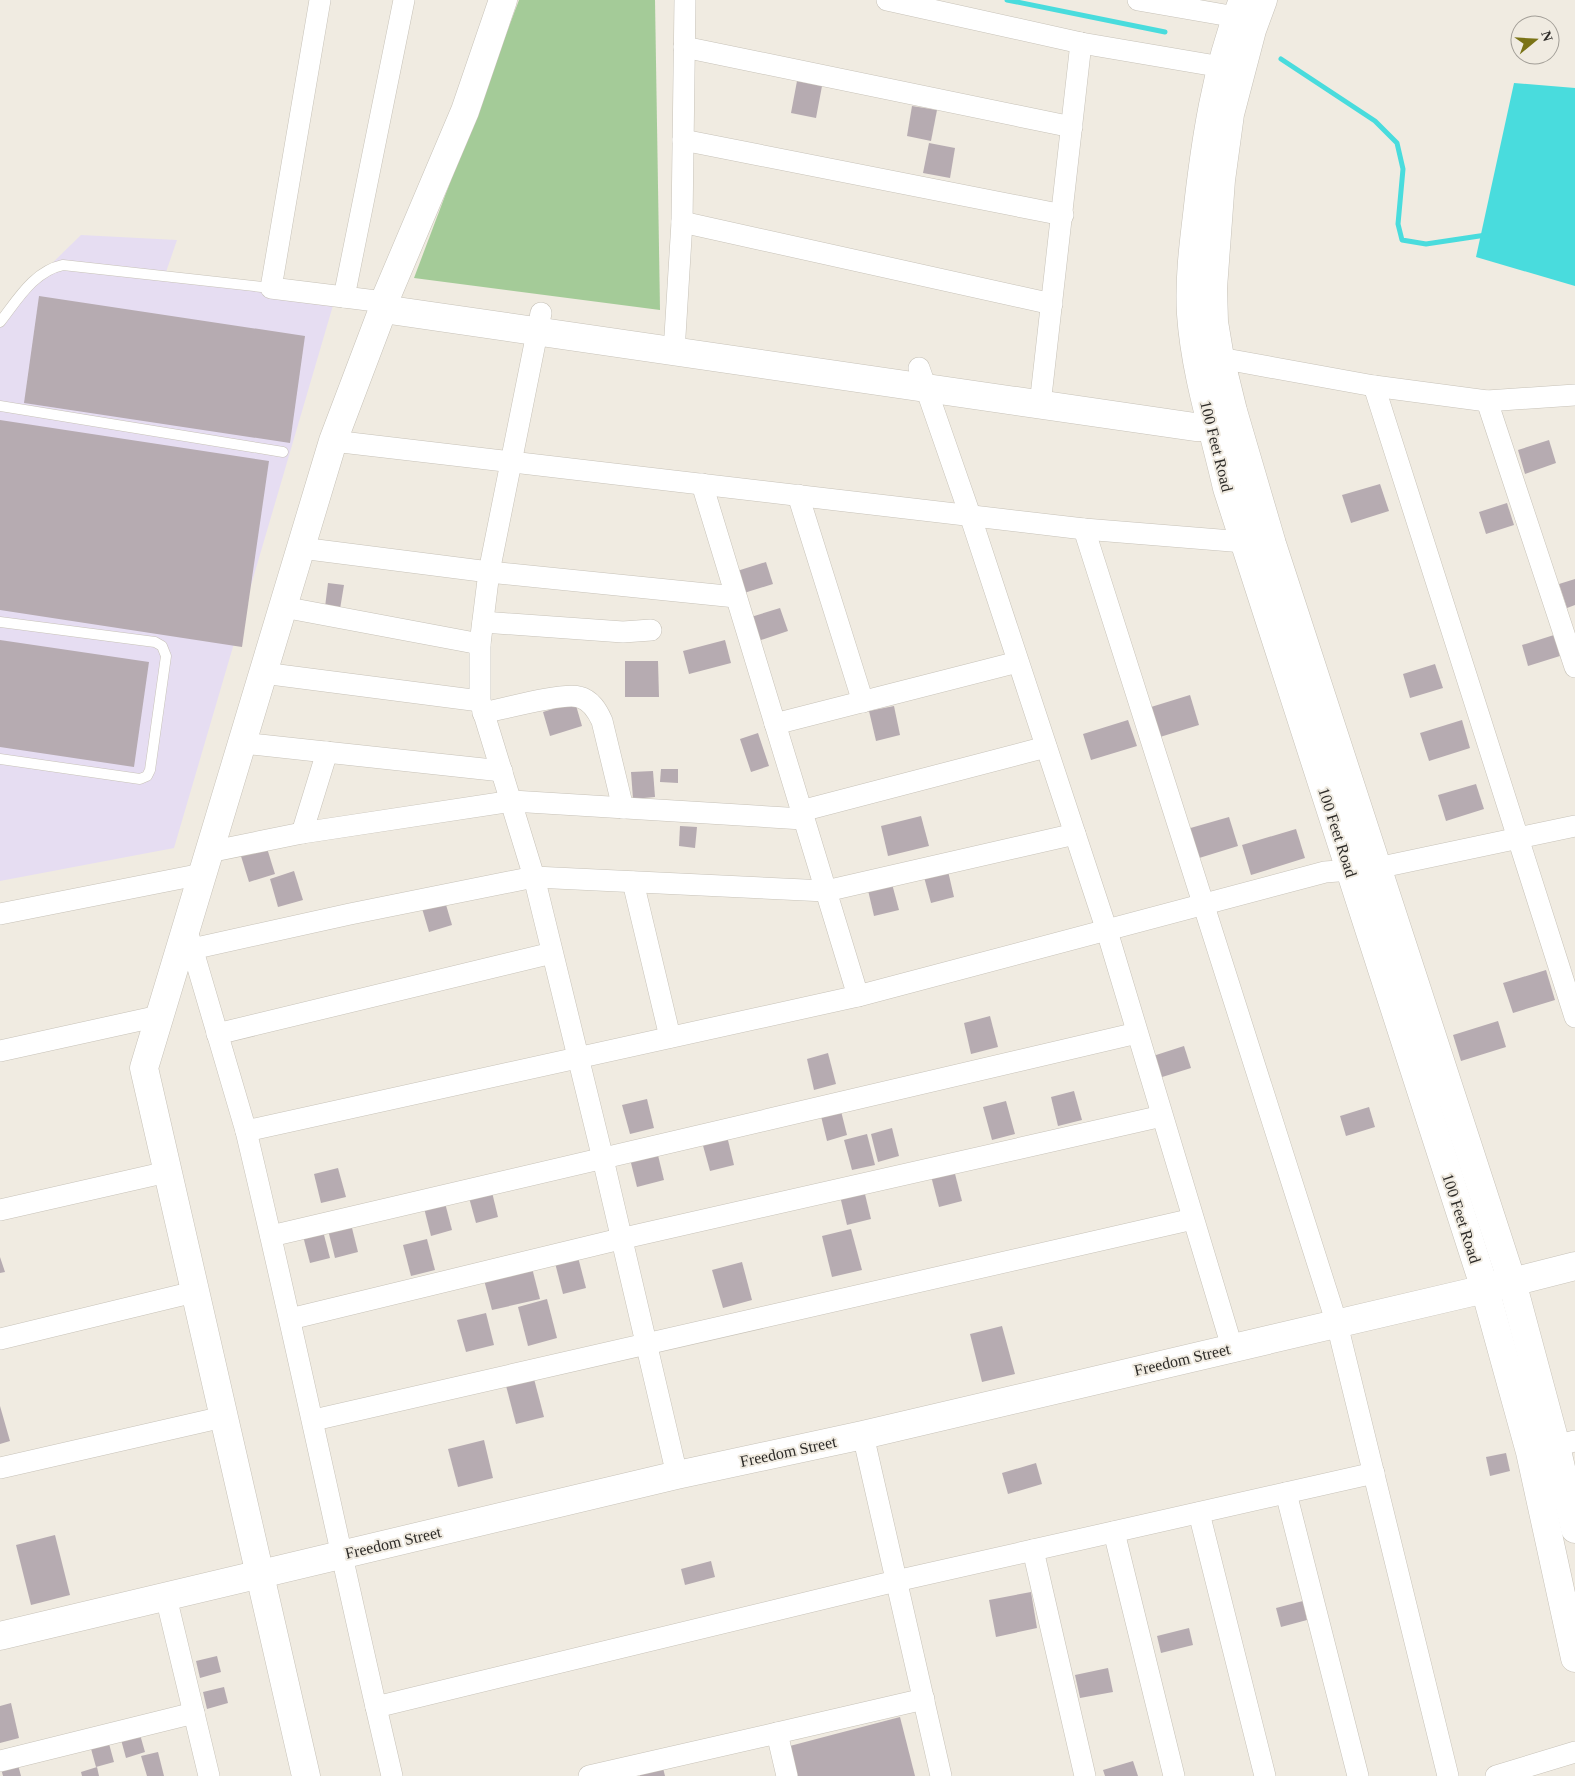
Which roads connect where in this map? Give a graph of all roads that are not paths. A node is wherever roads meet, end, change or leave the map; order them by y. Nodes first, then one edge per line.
1 (320, 0) edge
2 (404, 0) edge
3 (503, 0) edge
4 (685, 0) edge
5 (887, 0) edge
6 (1138, 0) edge
7 (1263, 0) edge
8 (1239, 9) edge
9 (1081, 43) junction
10 (684, 47) junction
11 (1222, 67) junction
12 (1072, 128) junction
13 (683, 140) junction
14 (1063, 215) junction
15 (682, 222) junction
16 (271, 288) junction
17 (344, 297) junction
18 (385, 301) junction
19 (1052, 304) junction
20 (0, 322) edge
21 (540, 323) junction
22 (675, 342) junction
23 (1220, 358) junction
24 (922, 378) junction
25 (1374, 386) junction
26 (1041, 395) junction
27 (1575, 395) edge
28 (1487, 400) junction
29 (0, 406) edge
30 (1223, 418) junction
31 (333, 440) junction
32 (283, 452) dead end
33 (513, 462) junction
34 (702, 484) junction
35 (798, 495) junction
36 (970, 516) junction
37 (1084, 529) junction
38 (1244, 542) junction
39 (301, 548) junction
40 (489, 572) junction
41 (736, 597) junction
42 (283, 607) junction
43 (0, 622) edge
44 (482, 622) junction
45 (651, 630) dead end
46 (480, 644) junction
47 (1018, 662) junction
48 (1575, 667) edge
49 (263, 673) junction
50 (863, 702) junction
51 (482, 707) junction
52 (775, 724) junction
53 (242, 743) junction
54 (1046, 747) junction
55 (327, 752) junction
56 (0, 759) edge
57 (502, 771) junction
58 (512, 802) junction
59 (623, 808) junction
60 (802, 815) junction
61 (1575, 826) edge
62 (302, 833) junction
63 (1075, 834) junction
64 (1518, 838) junction
65 (206, 863) junction
66 (1350, 868) junction
67 (1377, 868) junction
68 (534, 877) junction
69 (633, 882) junction
70 (826, 891) junction
71 (1203, 905) junction
72 (0, 914) edge
73 (1107, 931) junction
74 (189, 938) junction
75 (552, 953) junction
76 (858, 996) junction
77 (159, 1016) junction
78 (1575, 1017) edge
79 (1138, 1032) junction
80 (217, 1034) junction
81 (670, 1037) junction
82 (0, 1051) edge
83 (577, 1058) junction
84 (1162, 1116) junction
85 (246, 1131) junction
86 (603, 1159) junction
87 (167, 1172) junction
88 (0, 1210) edge
89 (1193, 1220) junction
90 (271, 1236) junction
91 (620, 1239) junction
92 (1575, 1266) edge
93 (1512, 1282) junction
94 (1485, 1289) junction
95 (194, 1292) junction
96 (290, 1319) junction
97 (1337, 1324) junction
98 (0, 1338) edge
99 (646, 1345) junction
100 (1232, 1348) junction
101 (223, 1417) junction
102 (314, 1420) junction
103 (862, 1435) junction
104 (1566, 1444) edge
105 (0, 1468) edge
106 (1374, 1473) junction
107 (677, 1475) junction
108 (1286, 1493) junction
109 (1199, 1512) junction
110 (1575, 1529) edge
111 (1114, 1532) junction
112 (1033, 1550) junction
113 (341, 1554) junction
114 (259, 1574) junction
115 (896, 1580) junction
116 (166, 1597) junction
117 (0, 1636) edge
118 (1575, 1658) edge
119 (924, 1699) junction
120 (376, 1707) junction
121 (194, 1713) junction
122 (777, 1733) junction
123 (1575, 1752) edge
124 (0, 1761) edge
125 (209, 1776) edge
126 (306, 1776) edge
127 (392, 1776) edge
128 (589, 1776) edge
129 (787, 1776) edge
130 (941, 1776) edge
131 (1085, 1776) edge
132 (1174, 1776) edge
133 (1265, 1776) edge
134 (1358, 1776) edge
135 (1448, 1776) edge
136 (1496, 1776) edge

1 - 16 street
2 - 17 street
3 - 18 street
4 - 10 street
5 - 9 street
6 - 8 street
7 - 23 street, 100 Feet Road
8 - 11 street, 100 Feet Road
9 - 11 street
9 - 12 street
10 - 12 street
10 - 13 street
11 - 30 street, 100 Feet Road
12 - 14 street
13 - 14 street
13 - 15 street
14 - 19 street
15 - 19 street
15 - 22 street
16 - 17 street
16 - 20 lane
17 - 18 street
18 - 21 street
18 - 31 street
19 - 26 street
21 - 22 street
21 - 33 street
22 - 24 street
23 - 25 street
23 - 30 street, 100 Feet Road
24 - 26 street
24 - 36 street
25 - 28 street
25 - 64 street
26 - 30 street
27 - 28 street
28 - 48 street
29 - 32 lane
30 - 38 street, 100 Feet Road
30 - 67 street, 100 Feet Road
31 - 33 street
31 - 39 street
33 - 34 street
33 - 40 street
34 - 35 street
34 - 41 street
35 - 36 street
35 - 50 street
36 - 37 street
36 - 47 street
37 - 38 street
37 - 71 street
38 - 66 street, 100 Feet Road
39 - 40 street
39 - 42 street
40 - 41 street
40 - 44 street
41 - 52 street
42 - 46 street
42 - 49 street
43 - 56 lane
44 - 45 street
44 - 46 street
46 - 51 street
47 - 50 street
47 - 54 street
49 - 51 street
49 - 53 street
50 - 52 street
51 - 57 street
51 - 59 street
52 - 60 street
53 - 55 street
53 - 65 street
54 - 60 street
54 - 63 street
55 - 57 street
55 - 62 street
57 - 58 street
58 - 59 street
58 - 62 street
58 - 68 street
59 - 60 street
60 - 70 street
61 - 64 street
62 - 65 street
63 - 70 street
63 - 73 street
64 - 67 street
64 - 78 street
65 - 72 street
65 - 74 street
66 - 67 street
66 - 71 street
66 - 94 street, 100 Feet Road
67 - 93 street, 100 Feet Road
68 - 69 street
68 - 74 street
68 - 75 street
69 - 70 street
69 - 81 street
70 - 76 street
71 - 73 street
71 - 97 street
73 - 76 street
73 - 79 street
74 - 77 street
74 - 80 street
75 - 80 street
75 - 83 street
76 - 81 street
77 - 82 street
77 - 87 street
79 - 84 street
79 - 86 street
80 - 85 street
81 - 83 street
83 - 85 street
83 - 86 street
84 - 89 street
84 - 91 street
85 - 90 street
86 - 90 street
86 - 91 street
87 - 88 street
87 - 95 street
89 - 99 street
89 - 100 street
90 - 96 street
91 - 96 street
91 - 99 street
92 - 93 street, Freedom Street
93 - 94 street, Freedom Street
93 - 104 street, 100 Feet Road
94 - 97 street, Freedom Street
94 - 118 street, 100 Feet Road
95 - 98 street
95 - 101 street
96 - 102 street
97 - 100 street, Freedom Street
97 - 106 street
99 - 102 street
99 - 107 street
100 - 103 street, Freedom Street
101 - 105 street
101 - 114 street
102 - 113 street
103 - 107 street, Freedom Street
103 - 115 street
104 - 110 street, 100 Feet Road
106 - 108 street
106 - 135 street
107 - 113 street, Freedom Street
108 - 109 street
108 - 134 street
109 - 111 street
109 - 133 street
111 - 112 street
111 - 132 street
112 - 115 street
112 - 131 street
113 - 114 street, Freedom Street
113 - 120 street
114 - 116 street, Freedom Street
114 - 126 street
115 - 119 street
115 - 120 street
116 - 117 street, Freedom Street
116 - 121 street
119 - 122 street
119 - 130 street
120 - 127 street
121 - 124 street
121 - 125 street
122 - 128 street
122 - 129 street
123 - 136 street

